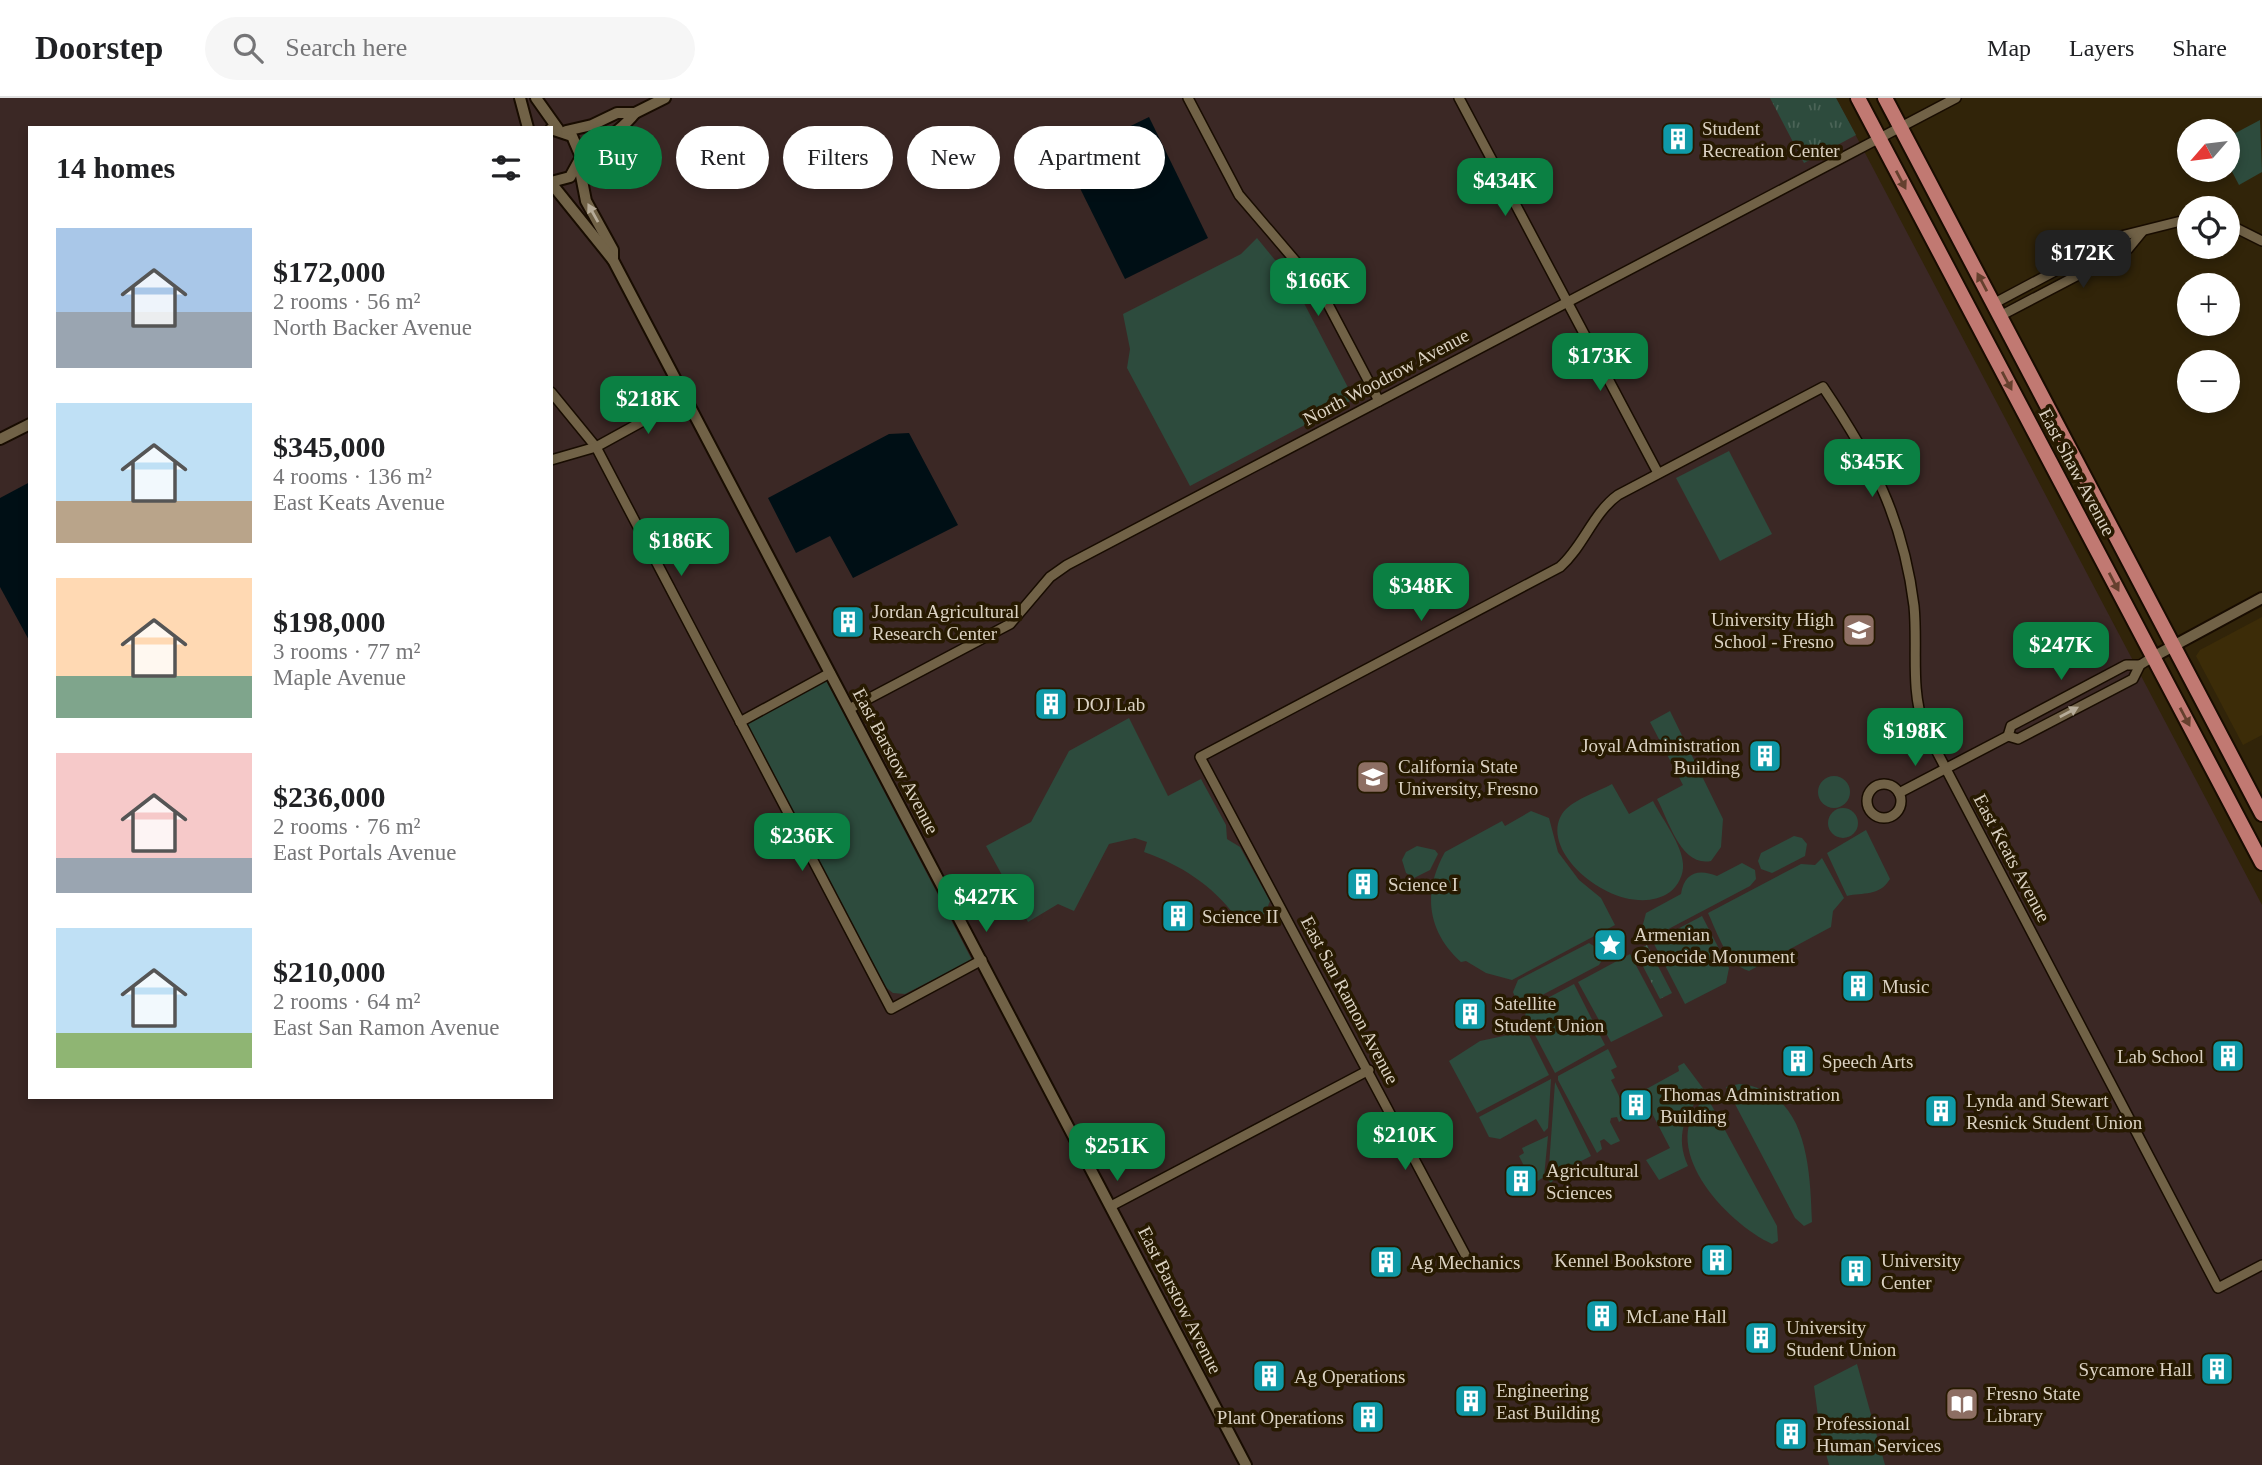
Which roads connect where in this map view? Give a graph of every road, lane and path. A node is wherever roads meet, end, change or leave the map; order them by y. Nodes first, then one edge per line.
1 (520, 98) edge
2 (536, 98) edge
3 (664, 98) edge
4 (1188, 98) edge
5 (1459, 98) edge
6 (1858, 98) edge
7 (1885, 98) edge
8 (1956, 98) edge
9 (635, 113) junction
10 (527, 126) edge
11 (625, 126) edge
12 (1900, 128) junction
13 (558, 129) edge
14 (1879, 139) junction
15 (574, 140) edge
16 (574, 171) edge
17 (553, 182) edge
18 (553, 185) edge
19 (584, 189) edge
20 (2177, 222) edge
21 (2240, 230) edge
22 (2141, 232) junction
23 (2262, 241) edge
24 (613, 260) junction
25 (1568, 300) junction
26 (1996, 310) junction
27 (553, 395) edge
28 (685, 398) junction
29 (1378, 401) junction
30 (28, 425) edge
31 (0, 439) edge
32 (596, 447) junction
33 (553, 459) edge
34 (1658, 473) junction
35 (2262, 598) edge
36 (2174, 646) junction
37 (2153, 657) junction
38 (2140, 665) junction
39 (831, 673) junction
40 (849, 709) junction
41 (740, 722) junction
42 (2008, 736) junction
43 (1945, 768) junction
44 (1899, 793) dead end
45 (2262, 814) edge
46 (2262, 863) edge
47 (982, 960) junction
48 (1369, 1070) junction
49 (1111, 1206) junction
50 (1468, 1260) dead end
51 (2262, 1265) edge
52 (1246, 1465) edge

1 - 10 street
2 - 13 street
3 - 9 street
4 - 29 street
5 - 25 street
6 - 14 main road, East Shaw Avenue
7 - 12 main road, East Shaw Avenue
8 - 12 street, North Woodrow Avenue
9 - 11 street
9 - 13 street
12 - 14 street, North Woodrow Avenue
26 -> 12 main road, East Shaw Avenue
13 - 15 street, East Barstow Avenue
14 - 25 street, North Woodrow Avenue
14 -> 37 main road, East Shaw Avenue
16 - 17 street
18 - 24 street, East Barstow Avenue
24 -> 19 street, East Barstow Avenue
20 - 22 street
21 - 23 street
22 - 26 street
22 - 26 street
24 - 28 street, East Barstow Avenue
25 - 29 street, North Woodrow Avenue
25 - 34 street
26 - 36 main road, East Shaw Avenue
27 - 32 street
28 - 32 street
28 - 39 street, East Barstow Avenue
29 - 40 street, North Woodrow Avenue
30 - 31 street
32 - 33 street
32 - 41 street
34 - 43 street, East Keats Avenue
34 - 48 street, East San Ramon Avenue
35 - 36 street
36 - 37 street
36 - 45 main road, East Shaw Avenue
37 - 38 street
37 -> 46 main road, East Shaw Avenue
38 - 42 street
42 -> 38 street
39 - 40 street, East Barstow Avenue
39 - 41 street
40 - 47 street, East Barstow Avenue
41 - 47 street
42 - 43 street
43 - 44 street
43 - 51 street, East Keats Avenue
47 - 49 street, East Barstow Avenue
48 - 49 street
48 - 50 street, East San Ramon Avenue
49 - 52 street, East Barstow Avenue

